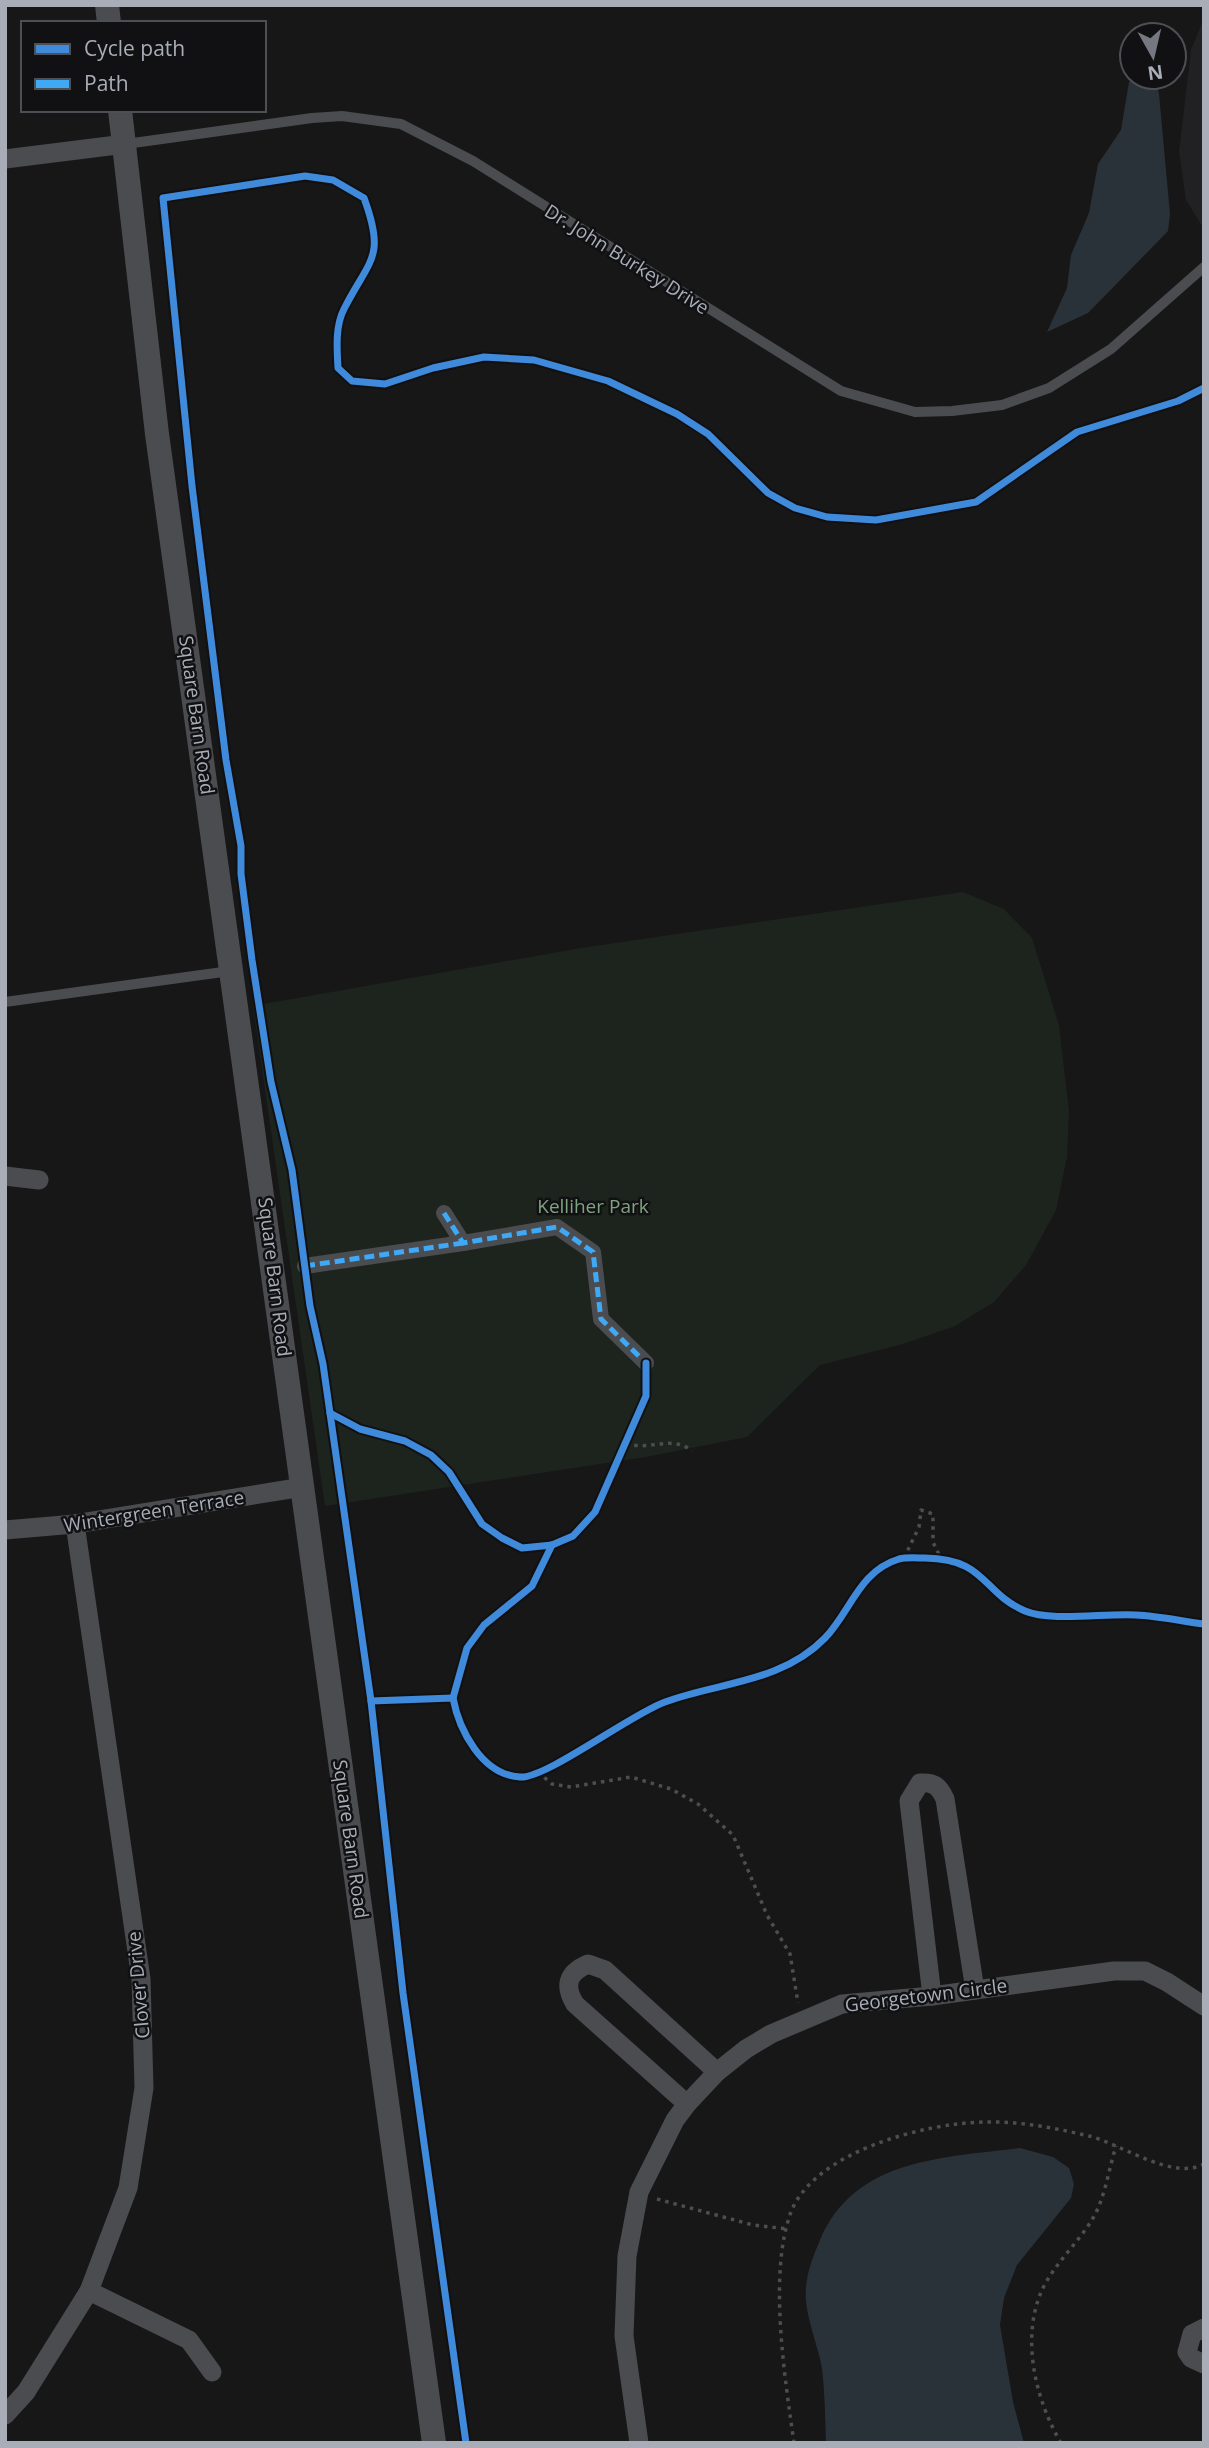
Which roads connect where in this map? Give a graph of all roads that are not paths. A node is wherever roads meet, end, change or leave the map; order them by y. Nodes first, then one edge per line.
1 (120, 112) edge
2 (124, 144) junction
3 (5, 159) edge
4 (1204, 267) edge
5 (233, 971) junction
6 (5, 1002) edge
7 (5, 1177) edge
8 (39, 1180) dead end
9 (444, 1213) dead end
10 (463, 1243) junction
11 (305, 1266) dead end
12 (646, 1363) dead end
13 (303, 1487) junction
14 (75, 1524) junction
15 (5, 1530) edge
16 (975, 1990) junction
17 (932, 1996) junction
18 (1204, 2006) edge
19 (717, 2072) junction
20 (687, 2104) junction
21 (89, 2291) junction
22 (1204, 2328) edge
23 (1204, 2364) edge
24 (212, 2372) dead end
25 (5, 2415) edge
26 (434, 2443) edge
27 (639, 2443) edge

1 - 2 street, Square Barn Road
2 - 3 street, Dr. John Burkey Drive
2 - 4 lane, Dr. John Burkey Drive
2 - 5 street, Square Barn Road
5 - 6 lane
5 - 13 street, Square Barn Road
7 - 8 street
9 - 10 street
10 - 11 street
10 - 12 street
13 - 14 street, Wintergreen Terrace
13 - 26 street, Square Barn Road
14 - 15 street, Wintergreen Terrace
14 - 21 street, Clover Drive
16 - 17 street, Georgetown Circle
16 - 17 street
16 - 18 street, Georgetown Circle
17 - 19 street, Georgetown Circle
19 - 20 street, Georgetown Circle
19 - 20 street
20 - 27 street, Georgetown Circle
21 - 24 street
21 - 25 street, Clover Drive
22 - 23 street

